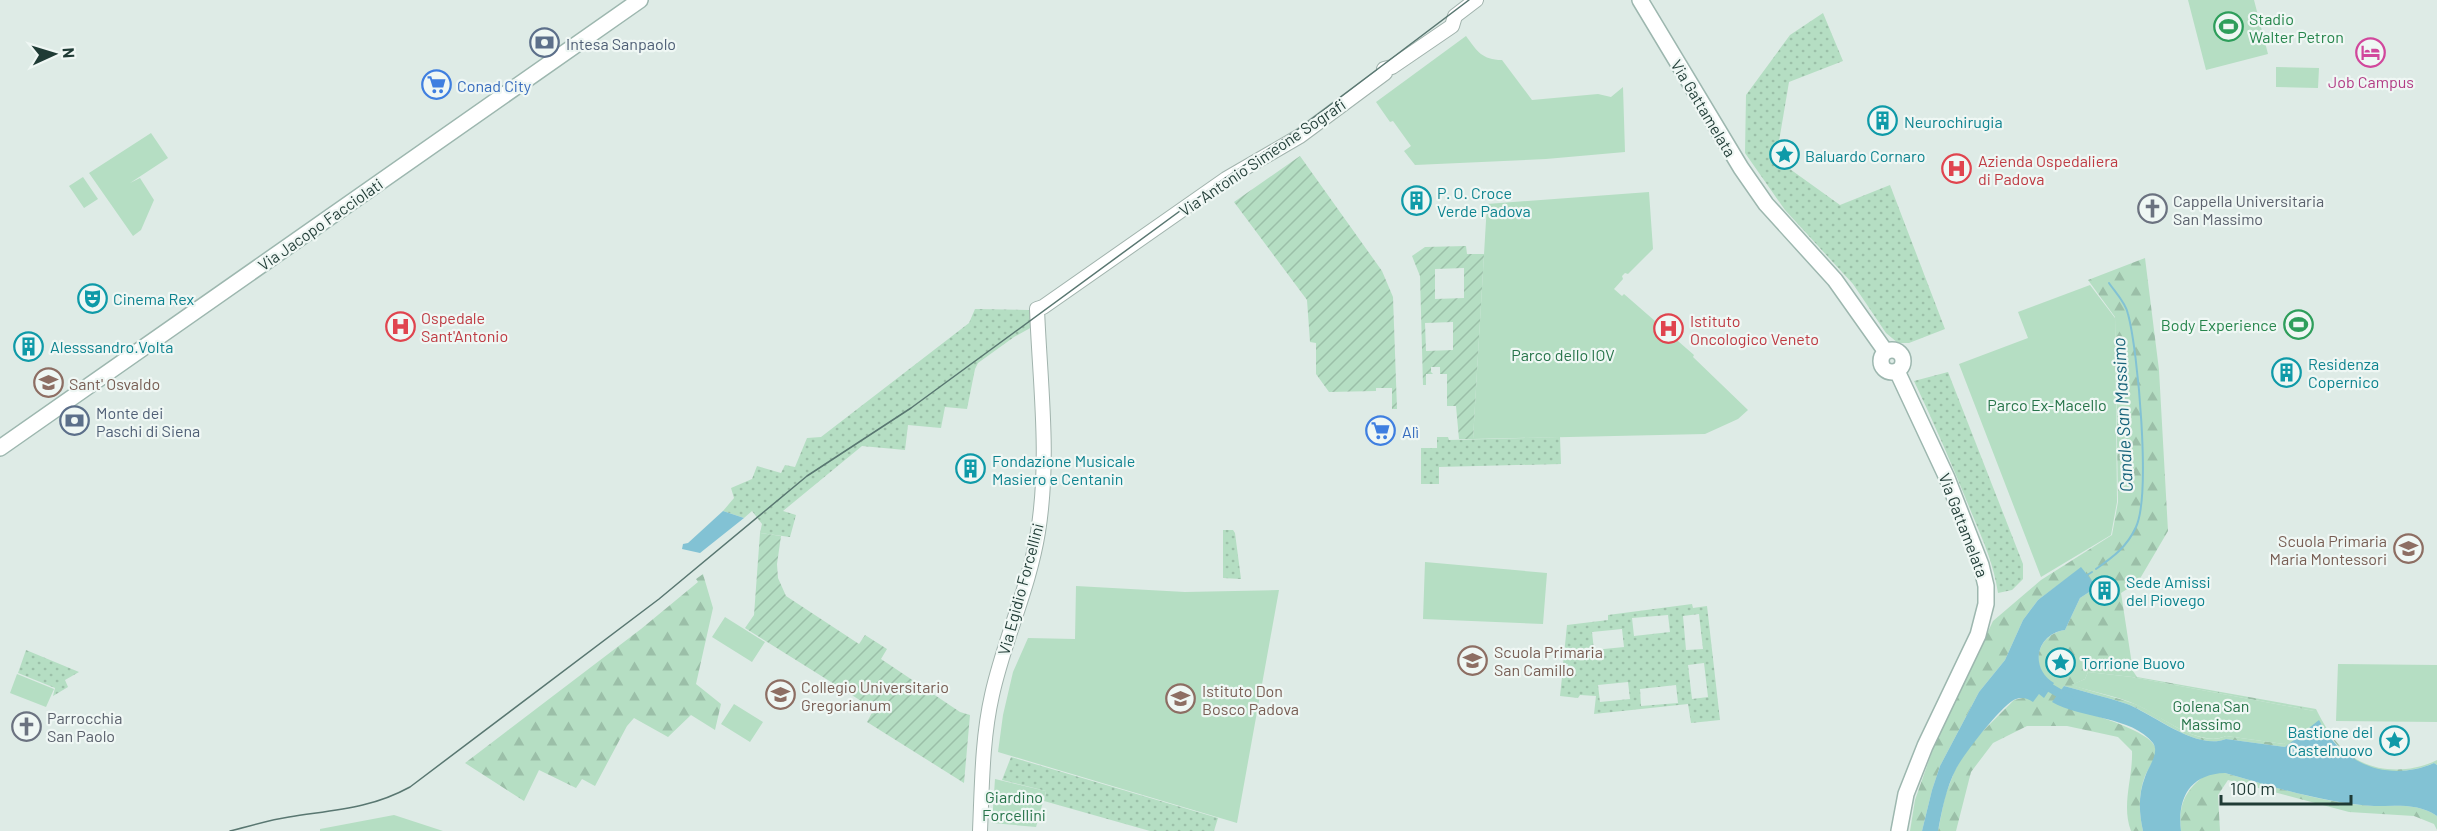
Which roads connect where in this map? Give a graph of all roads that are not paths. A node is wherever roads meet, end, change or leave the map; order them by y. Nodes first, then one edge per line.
1 (640, 0) edge
2 (1476, 0) edge
3 (1640, 0) edge
4 (1037, 309) joint
5 (0, 448) edge
6 (980, 831) edge
7 (1901, 831) edge

1 - 5 main road, Via Jacopo Facciolati
2 - 4 street, Via Antonio Simeone Sografi
3 - 7 main road, Via Gattamelata
4 - 6 street, Via Egidio Forcellini

